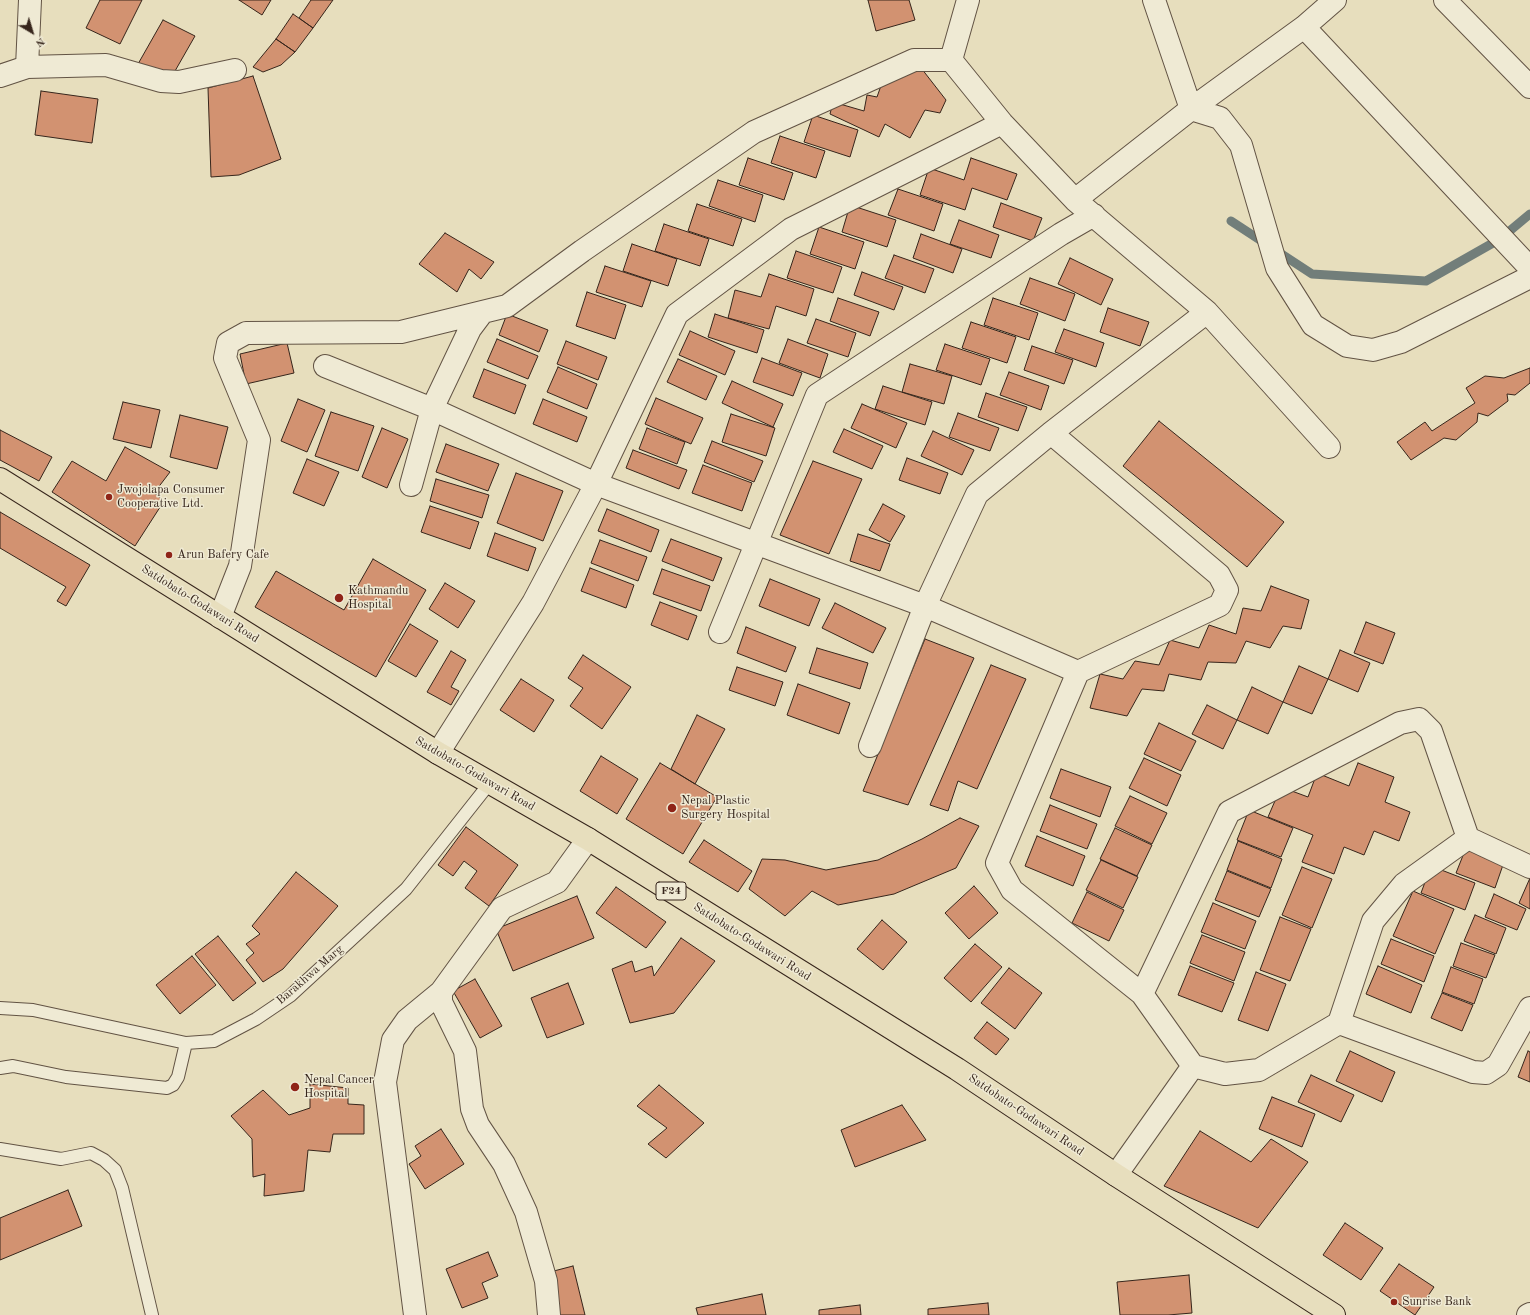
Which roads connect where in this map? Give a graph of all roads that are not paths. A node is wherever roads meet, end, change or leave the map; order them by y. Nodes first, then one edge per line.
1 (30, 0) edge
2 (968, 0) edge
3 (1154, 0) edge
4 (1336, 0) edge
5 (1445, 0) edge
6 (1304, 26) junction
7 (951, 60) junction
8 (27, 67) junction
9 (235, 70) dead end
10 (0, 76) edge
11 (1530, 87) edge
12 (1191, 109) junction
13 (1002, 123) junction
14 (1076, 200) junction
15 (1094, 215) junction
16 (1530, 268) edge
17 (1530, 277) edge
18 (1207, 312) junction
19 (482, 313) junction
20 (326, 366) dead end
21 (432, 409) junction
22 (1051, 433) junction
23 (1329, 447) dead end
24 (0, 479) edge
25 (596, 484) junction
26 (411, 485) dead end
27 (755, 544) junction
28 (925, 606) junction
29 (220, 617) junction
30 (720, 632) dead end
31 (1078, 672) junction
32 (870, 746) dead end
33 (438, 753) junction
34 (489, 784) junction
35 (1468, 838) junction
36 (588, 839) junction
37 (1530, 867) edge
38 (441, 992) junction
39 (1142, 994) junction
40 (0, 1008) edge
41 (1530, 1008) edge
42 (1338, 1023) junction
43 (186, 1043) junction
44 (1193, 1066) junction
45 (0, 1068) edge
46 (0, 1149) edge
47 (1116, 1175) junction
48 (152, 1315) edge
49 (415, 1315) edge
50 (548, 1315) edge
51 (1334, 1315) edge

1 - 8 street
2 - 7 street
3 - 12 street
4 - 6 street
5 - 11 street
6 - 12 street
6 - 16 street
7 - 13 street
7 - 19 street
8 - 9 street
8 - 10 street
12 - 14 street
12 - 17 street
13 - 14 street
13 - 25 street
14 - 15 street
15 - 18 street
15 - 27 street
18 - 22 street
18 - 23 street
19 - 21 street
19 - 29 street
20 - 21 street
21 - 25 street
21 - 26 street
22 - 28 street
22 - 31 street
24 - 29 main road, Satdobato-Godawari Road / F24
25 - 27 street
25 - 33 street
27 - 28 street
27 - 30 street
28 - 31 street
28 - 32 street
29 - 33 main road, Satdobato-Godawari Road / F24
31 - 39 street
33 - 34 main road, Satdobato-Godawari Road / F24
34 - 36 main road, Satdobato-Godawari Road / F24
34 - 43 lane, Barakhwa Marg
35 - 37 street
35 - 39 street
35 - 42 street
36 - 38 street
36 - 47 main road, Satdobato-Godawari Road / F24
38 - 49 street
38 - 50 street
39 - 44 street
40 - 43 lane, Barakhwa Marg
41 - 42 street
42 - 44 street
43 - 45 lane
44 - 47 street
46 - 48 lane
47 - 51 main road, Satdobato-Godawari Road / F24

